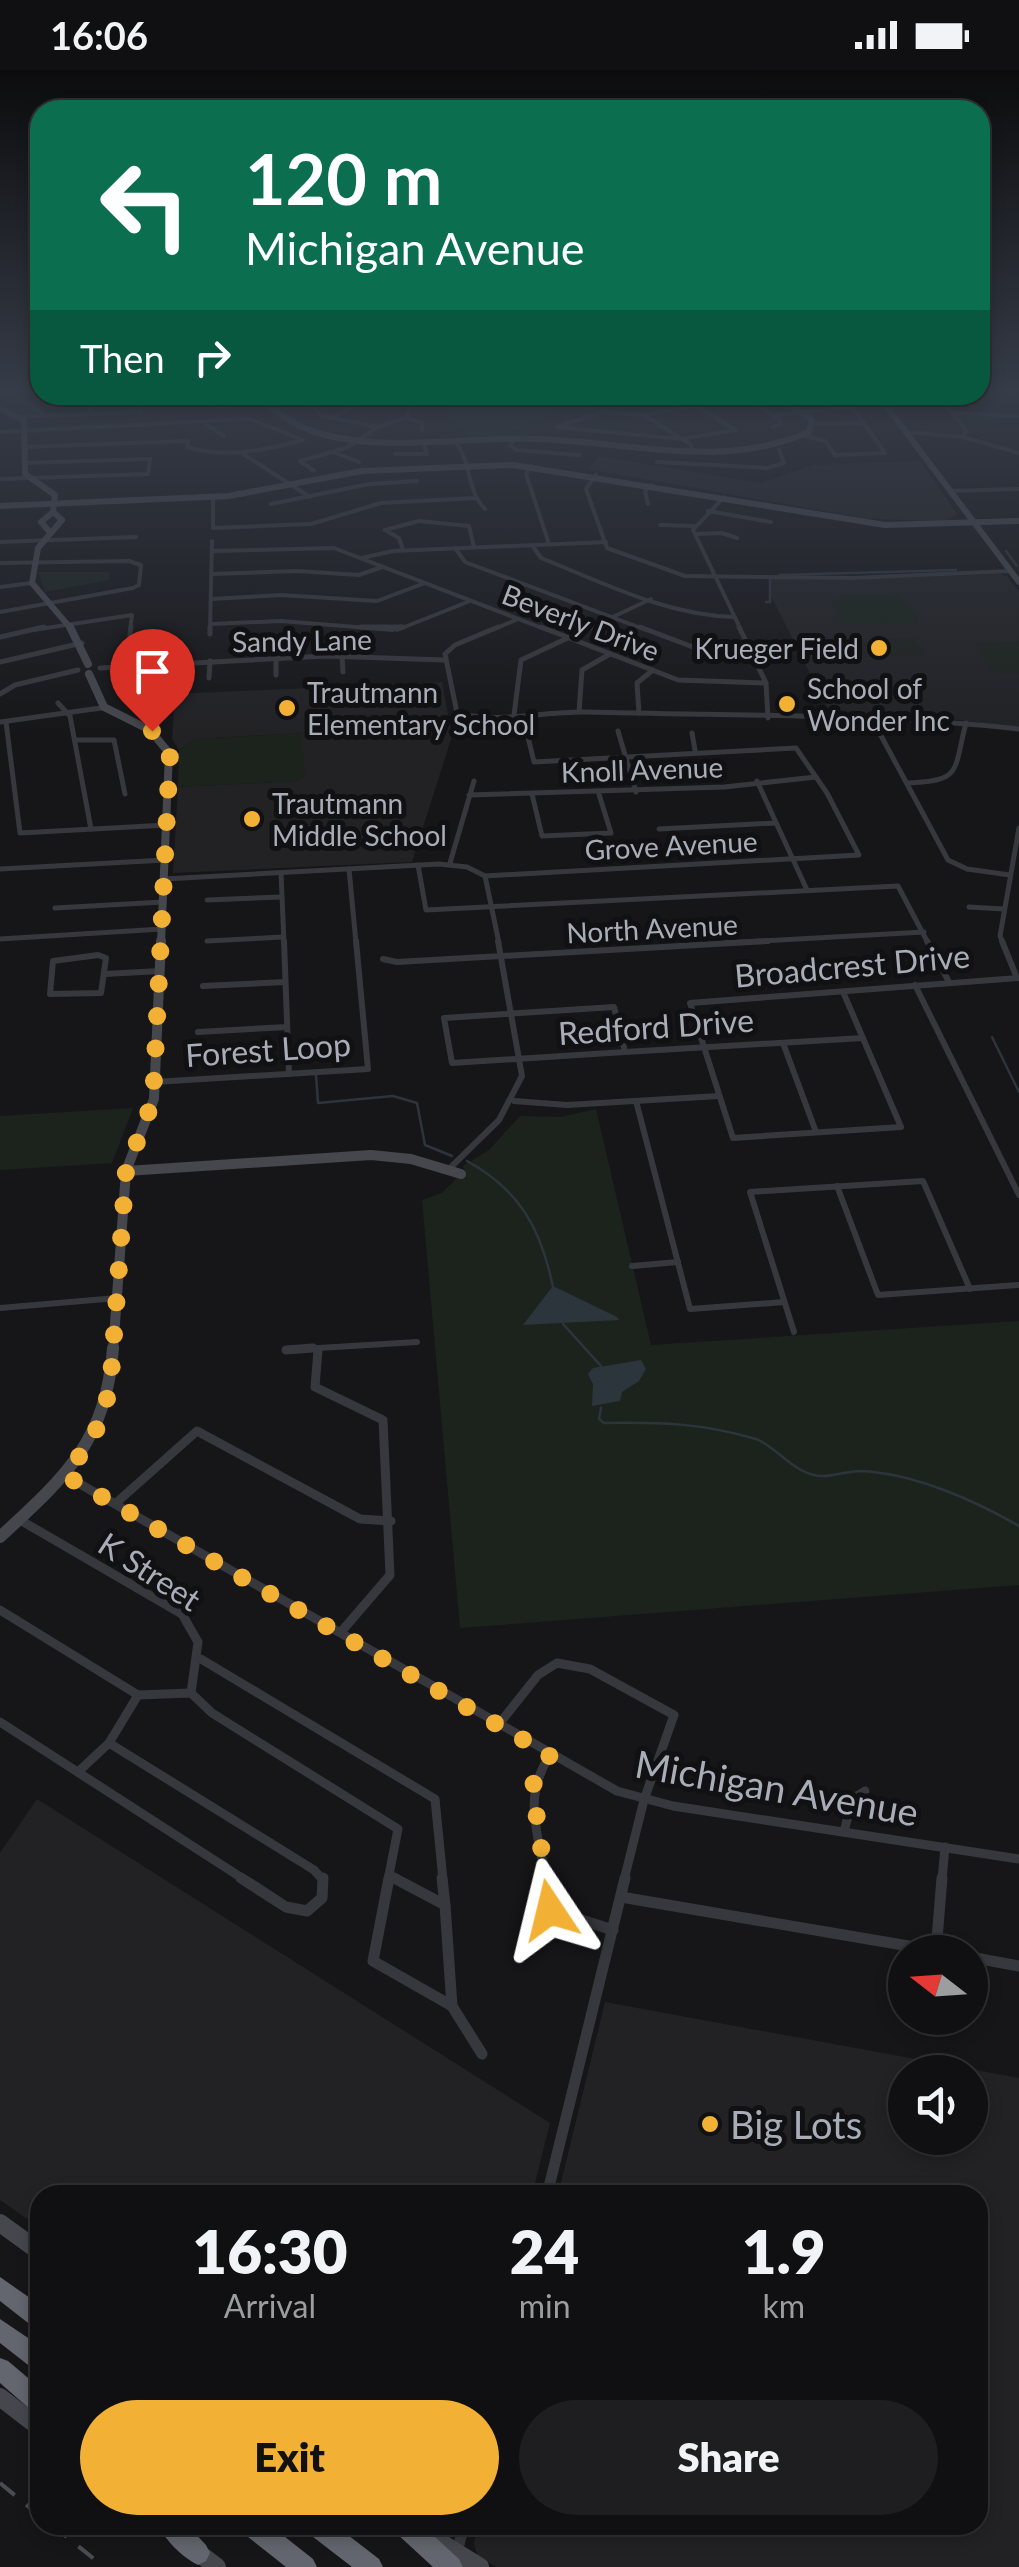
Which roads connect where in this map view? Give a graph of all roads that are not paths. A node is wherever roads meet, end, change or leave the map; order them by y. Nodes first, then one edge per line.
1 (54, 504) edge
2 (125, 504) edge
3 (213, 504) edge
4 (388, 504) edge
5 (480, 504) edge
6 (535, 504) edge
7 (591, 504) edge
8 (717, 504) edge
9 (765, 504) edge
10 (961, 504) edge
11 (0, 506) edge
12 (54, 508) junction
13 (485, 509) dead end
14 (965, 509) junction
15 (708, 511) junction
16 (771, 522) dead end
17 (1019, 522) edge
18 (1008, 523) junction
19 (660, 525) dead end
20 (469, 526) junction
21 (482, 526) dead end
22 (694, 526) junction
23 (941, 526) junction
24 (912, 527) junction
25 (979, 527) junction
26 (696, 534) junction
27 (136, 536) dead end
28 (737, 538) dead end
29 (988, 539) junction
30 (43, 541) junction
31 (212, 541) dead end
32 (0, 542) edge
33 (606, 542) junction
34 (548, 544) junction
35 (532, 545) junction
36 (474, 547) junction
37 (455, 548) junction
38 (404, 550) junction
39 (212, 551) junction
40 (362, 558) junction
41 (32, 561) junction
42 (0, 563) edge
43 (382, 566) junction
44 (1011, 571) junction
45 (212, 574) junction
46 (715, 576) junction
47 (1019, 582) edge
48 (32, 583) junction
49 (425, 583) junction
50 (0, 587) edge
51 (212, 598) junction
52 (650, 598) junction
53 (470, 600) junction
54 (45, 604) junction
55 (0, 612) edge
56 (611, 616) junction
57 (734, 617) junction
58 (518, 618) junction
59 (64, 624) junction
60 (211, 624) junction
61 (210, 634) dead end
62 (565, 636) junction
63 (0, 637) edge
64 (82, 643) junction
65 (276, 648) dead end
66 (751, 652) junction
67 (610, 654) junction
68 (342, 655) junction
69 (276, 658) junction
70 (444, 660) junction
71 (210, 661) junction
72 (0, 662) edge
73 (126, 666) junction
74 (100, 668) joint
75 (89, 669) junction
76 (78, 670) joint
77 (653, 670) junction
78 (343, 672) dead end
79 (276, 675) dead end
80 (209, 678) dead end
81 (766, 684) junction
82 (0, 694) edge
83 (58, 703) dead end
84 (101, 708) junction
85 (579, 712) junction
86 (639, 713) junction
87 (514, 715) junction
88 (70, 716) junction
89 (768, 718) junction
90 (872, 719) junction
91 (3, 722) edge
92 (966, 723) junction
93 (1019, 730) edge
94 (618, 732) dead end
95 (692, 733) dead end
96 (528, 737) dead end
97 (74, 740) junction
98 (696, 750) junction
99 (626, 756) junction
100 (816, 777) junction
101 (474, 781) dead end
102 (756, 781) junction
103 (907, 784) junction
104 (598, 791) junction
105 (636, 792) junction
106 (124, 794) dead end
107 (532, 794) junction
108 (470, 795) junction
109 (776, 823) junction
110 (167, 825) junction
111 (1019, 828) edge
112 (91, 829) junction
113 (659, 829) dead end
114 (1018, 839) edge
115 (794, 858) junction
116 (165, 860) junction
117 (450, 864) junction
118 (418, 865) junction
119 (0, 869) edge
120 (349, 869) junction
121 (281, 873) junction
122 (1010, 875) junction
123 (486, 876) junction
124 (164, 879) junction
125 (807, 890) junction
126 (281, 896) junction
127 (207, 900) dead end
128 (163, 902) junction
129 (494, 907) junction
130 (55, 908) dead end
131 (969, 908) dead end
132 (1004, 909) junction
133 (162, 929) junction
134 (924, 932) junction
135 (283, 938) junction
136 (0, 939) edge
137 (207, 941) dead end
138 (503, 956) junction
139 (383, 959) dead end
140 (160, 971) junction
141 (105, 974) junction
142 (1018, 978) edge
143 (285, 982) junction
144 (949, 982) junction
145 (915, 984) junction
146 (203, 986) dead end
147 (844, 994) junction
148 (514, 1013) junction
149 (287, 1027) junction
150 (198, 1032) dead end
151 (863, 1038) junction
152 (784, 1043) junction
153 (704, 1048) junction
154 (625, 1052) junction
155 (522, 1059) junction
156 (289, 1074) junction
157 (154, 1082) junction
158 (719, 1096) junction
159 (514, 1101) junction
160 (636, 1101) junction
161 (816, 1132) junction
162 (449, 1169) junction
163 (126, 1171) junction
164 (461, 1174) dead end
165 (837, 1186) junction
166 (1019, 1194) edge
167 (678, 1262) junction
168 (632, 1266) dead end
169 (1019, 1285) edge
170 (970, 1289) junction
171 (117, 1298) junction
172 (784, 1302) junction
173 (0, 1308) edge
174 (794, 1332) dead end
175 (417, 1342) dead end
176 (286, 1350) dead end
177 (318, 1350) junction
178 (66, 1476) junction
179 (116, 1503) junction
180 (20, 1520) junction
181 (390, 1521) junction
182 (0, 1537) edge
183 (0, 1610) edge
184 (341, 1632) junction
185 (201, 1659) junction
186 (191, 1694) junction
187 (138, 1695) junction
188 (0, 1722) edge
189 (499, 1724) junction
190 (109, 1742) junction
191 (550, 1755) junction
192 (78, 1772) junction
193 (866, 1791) dead end
194 (644, 1800) junction
195 (844, 1832) junction
196 (945, 1848) junction
197 (1019, 1859) edge
198 (389, 1875) junction
199 (621, 1897) junction
200 (445, 1905) junction
201 (614, 1930) junction
202 (941, 1935) edge
203 (888, 1943) edge
204 (988, 1960) edge
205 (1019, 1966) edge
206 (452, 2006) junction
207 (482, 2054) dead end
208 (550, 2185) edge
209 (0, 2223) edge
210 (30, 2245) edge
211 (0, 2288) edge
212 (30, 2310) edge
213 (0, 2330) edge
214 (30, 2352) edge
215 (0, 2369) edge
216 (30, 2394) edge
217 (0, 2397) edge
218 (30, 2420) edge
219 (179, 2535) edge
220 (264, 2535) edge
221 (329, 2535) edge
222 (419, 2535) edge
223 (425, 2535) edge
224 (461, 2535) edge
225 (454, 2559) edge
226 (208, 2560) edge
227 (305, 2567) edge
228 (371, 2567) edge
229 (480, 2567) edge

1 - 12 main road
2 - 12 main road
3 - 4 street
5 - 13 street
6 - 34 street
7 - 33 street
8 - 15 street
9 - 24 main road
10 - 14 main road
11 - 12 main road
12 - 30 main road
14 - 18 main road
14 - 23 main road
14 - 25 main road
15 - 16 street
15 - 22 street
17 - 18 main road
18 - 25 main road
18 - 29 main road
19 - 22 street
20 - 21 street
20 - 36 street
20 - 38 street
22 - 26 street
23 - 24 main road
23 - 25 main road
24 - 25 main road
25 - 29 main road
26 - 28 street
26 - 46 street
27 - 30 street
29 - 44 main road
30 - 32 street
30 - 41 main road
31 - 39 street
33 - 34 street
33 - 46 street
34 - 35 street
35 - 36 street
35 - 52 street
36 - 37 street
37 - 38 street
37 - 56 street
38 - 40 street
39 - 40 street, Beverly Drive
39 - 45 street
40 - 43 street, Beverly Drive
41 - 42 street
41 - 48 main road
41 - 54 street
43 - 45 street
43 - 49 street, Beverly Drive
44 - 46 street
44 - 47 main road
45 - 51 street
46 - 57 street
48 - 50 street
48 - 54 main road
49 - 51 street
49 - 53 street, Beverly Drive
51 - 60 street
52 - 56 street
52 - 57 street
53 - 58 street, Beverly Drive
53 - 60 street
54 - 55 street
54 - 59 main road
56 - 62 street
56 - 66 street
57 - 66 street
58 - 62 street, Beverly Drive
58 - 70 street
59 - 63 street
59 - 64 main road
59 - 73 street
60 - 61 street
62 - 67 street, Beverly Drive
62 - 87 street
64 - 72 street
64 - 75 main road
65 - 69 street
66 - 81 street
67 - 77 street, Beverly Drive
67 - 85 street
68 - 69 street, Sandy Lane
68 - 70 street, Sandy Lane
68 - 78 street
69 - 71 street, Sandy Lane
69 - 79 street
70 - 87 street
71 - 73 street, Sandy Lane
71 - 80 street
73 - 74 street, Sandy Lane
74 - 75 main road
75 - 76 main road
75 - 84 main road
76 - 82 street
77 - 81 street, Beverly Drive
77 - 86 street
81 - 89 street
83 - 88 street
84 - 88 street
84 - 110 main road
85 - 86 street
85 - 87 street
86 - 89 street
88 - 91 street
88 - 97 street
89 - 90 street
90 - 92 street
90 - 103 street
91 - 112 street
92 - 93 street
92 - 103 street
94 - 99 street
95 - 98 street
96 - 99 street
97 - 106 street
97 - 112 street
98 - 99 street
98 - 100 street
99 - 105 street
100 - 102 street, Knoll Avenue
100 - 115 street, Grove Avenue
101 - 108 street
102 - 105 street, Knoll Avenue
102 - 109 street
103 - 122 street
104 - 105 street, Knoll Avenue
104 - 107 street, Knoll Avenue
104 - 107 street
107 - 108 street, Knoll Avenue
108 - 117 street
109 - 113 street
109 - 115 street
110 - 112 street
110 - 116 main road
111 - 114 street
114 - 122 street
115 - 123 street, Grove Avenue
115 - 125 street
116 - 119 street
116 - 124 main road
117 - 118 street
117 - 123 street
118 - 120 street
118 - 129 street
120 - 121 street
120 - 156 street, Forest Loop
121 - 124 street
121 - 126 street
122 - 132 street
123 - 129 street
124 - 128 main road
125 - 129 street
125 - 134 street
126 - 127 street
126 - 135 street
128 - 130 street
128 - 133 main road
129 - 138 street
131 - 132 street
132 - 142 street
133 - 136 street
133 - 140 main road
134 - 138 street, North Avenue
134 - 144 street
135 - 137 street
135 - 143 street
138 - 139 street, North Avenue
138 - 148 street
140 - 141 street
140 - 157 main road
141 - 141 street
142 - 144 street, Broadcrest Drive
143 - 146 street
143 - 149 street
144 - 145 street, Broadcrest Drive
145 - 147 street, Broadcrest Drive
145 - 166 street
147 - 151 street
147 - 153 street, Broadcrest Drive
148 - 154 street
148 - 155 street
148 - 155 street, Redford Drive
149 - 150 street
149 - 156 street
151 - 152 street, Redford Drive
151 - 161 street
152 - 153 street, Redford Drive
152 - 161 street
153 - 154 street, Redford Drive
153 - 158 street
154 - 155 street, Redford Drive
155 - 159 street
156 - 157 street, Forest Loop
157 - 163 main road
158 - 160 street
158 - 161 street
159 - 160 street
159 - 162 street
160 - 167 street
162 - 163 street
162 - 164 street
163 - 171 main road
165 - 170 street
165 - 170 street
165 - 172 street
167 - 168 street
167 - 172 street
169 - 170 street
171 - 173 street
171 - 178 main road
172 - 174 street
175 - 177 street
176 - 177 street
177 - 181 street
178 - 179 street, Michigan Avenue
178 - 180 main road
179 - 181 street
179 - 184 street, Michigan Avenue
180 - 182 main road
180 - 185 street, K Street
181 - 184 street
183 - 187 street
184 - 189 street, Michigan Avenue
185 - 186 street, K Street
185 - 200 street
186 - 187 street
186 - 198 street
187 - 190 street
188 - 192 street
189 - 191 street, Michigan Avenue
189 - 194 street
190 - 192 street
190 - 192 street
191 - 194 street, Michigan Avenue
191 - 201 street
193 - 195 street
194 - 195 street, Michigan Avenue
194 - 199 street
195 - 196 street, Michigan Avenue
196 - 197 street, Michigan Avenue
196 - 202 street
198 - 200 street
198 - 206 street
199 - 201 street
199 - 203 street
200 - 206 street
201 - 208 street
204 - 205 street
206 - 207 street
209 - 210 main road
211 - 212 highway
213 - 214 highway
215 - 216 highway
217 - 218 main road
219 - 226 highway
220 - 227 highway
221 - 228 highway
222 - 225 highway
223 - 225 main road
224 - 225 street
225 - 229 main road

